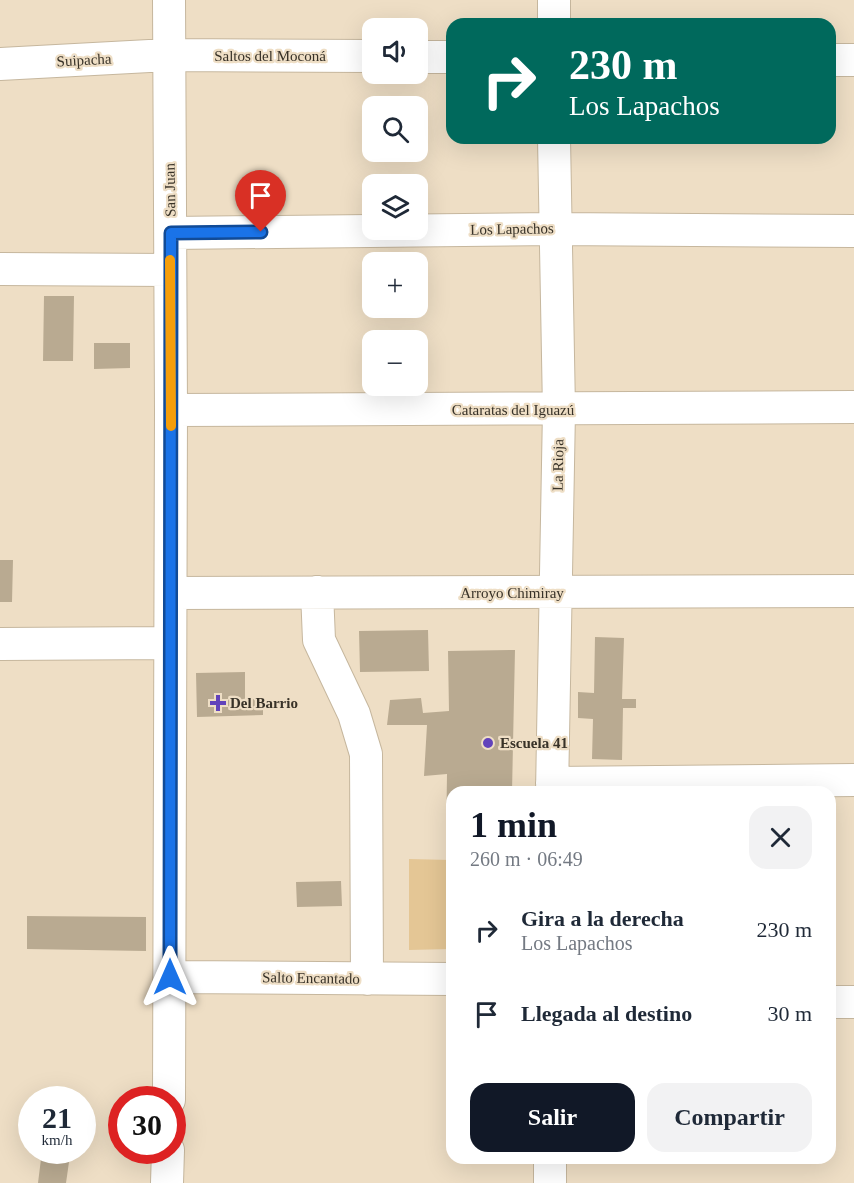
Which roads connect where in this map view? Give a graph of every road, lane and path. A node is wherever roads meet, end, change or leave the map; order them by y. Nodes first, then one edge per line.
1 (169, 0) edge
2 (554, 0) edge
3 (554, 18) edge
4 (168, 55) junction
5 (362, 56) edge
6 (428, 57) edge
7 (446, 57) edge
8 (836, 60) edge
9 (854, 60) edge
10 (0, 64) edge
11 (554, 144) edge
12 (555, 229) junction
13 (854, 231) edge
14 (171, 233) junction
15 (0, 269) edge
16 (170, 270) junction
17 (854, 407) edge
18 (171, 410) junction
19 (559, 410) junction
20 (854, 591) edge
21 (317, 592) junction
22 (171, 593) junction
23 (555, 593) junction
24 (0, 644) edge
25 (170, 644) junction
26 (854, 780) edge
27 (552, 786) edge
28 (628, 786) edge
29 (170, 977) junction
30 (367, 979) junction
31 (446, 979) edge
32 (836, 1002) edge
33 (854, 1002) edge
34 (169, 1086) edge
35 (168, 1164) edge
36 (550, 1164) edge
37 (167, 1183) edge
38 (550, 1183) edge

1 - 4 street, San Juan
2 - 3 street
4 - 5 street, Saltos del Moconá
4 - 10 street, Suipacha
4 - 14 street, San Juan
6 - 7 street
8 - 9 street
11 - 12 street, La Rioja
12 - 13 street, Los Lapachos
12 - 14 street, Los Lapachos
12 - 19 street, La Rioja
14 - 16 street, San Juan
15 - 16 street
16 - 18 street, San Juan
17 - 19 street, Cataratas del Iguazú
18 - 19 street, Cataratas del Iguazú
18 - 22 street, San Juan
19 - 23 street, La Rioja
20 - 23 street, Arroyo Chimiray
21 - 22 street, Arroyo Chimiray
21 - 23 street, Arroyo Chimiray
21 - 30 street
22 - 25 street, San Juan
23 - 27 street, La Rioja
24 - 25 street
25 - 29 street, San Juan
26 - 28 street
29 - 30 street, Salto Encantado
29 - 34 street, San Juan
30 - 31 street, Salto Encantado
32 - 33 street
35 - 37 street
36 - 38 street

